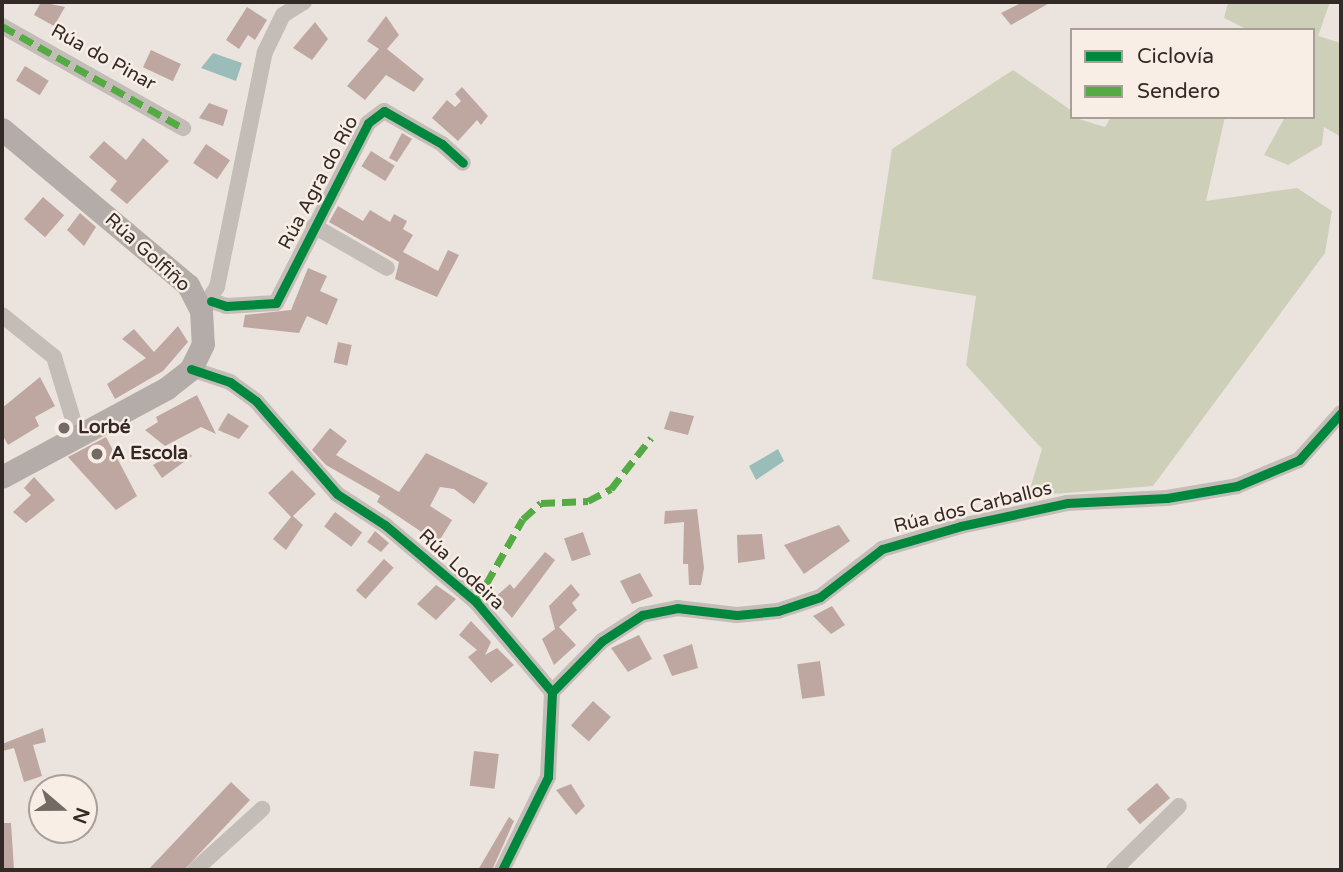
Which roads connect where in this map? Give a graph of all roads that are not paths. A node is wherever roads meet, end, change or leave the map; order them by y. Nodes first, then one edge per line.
1 (304, 2) edge
2 (2, 26) edge
3 (183, 128) dead end
4 (2, 129) edge
5 (463, 163) dead end
6 (314, 226) junction
7 (387, 268) dead end
8 (206, 305) junction
9 (2, 315) edge
10 (191, 369) junction
11 (1341, 413) edge
12 (78, 436) junction
13 (2, 477) edge
14 (552, 692) junction
15 (1179, 806) dead end
16 (262, 809) dead end
17 (195, 870) edge
18 (502, 870) edge
19 (1114, 870) edge

1 - 8 street
2 - 3 street, Rúa do Pinar
4 - 8 main road, Rúa Golfiño
5 - 6 street, Rúa Agra do Río
6 - 7 street, Rúa Agra do Río
6 - 8 street, Rúa Agra do Río
8 - 10 main road, Rúa Golfiño
9 - 12 street
10 - 12 main road
10 - 14 street, Rúa Lodeira
11 - 14 street, Rúa dos Carballos
12 - 13 main road
14 - 18 street
15 - 19 street
16 - 17 street

